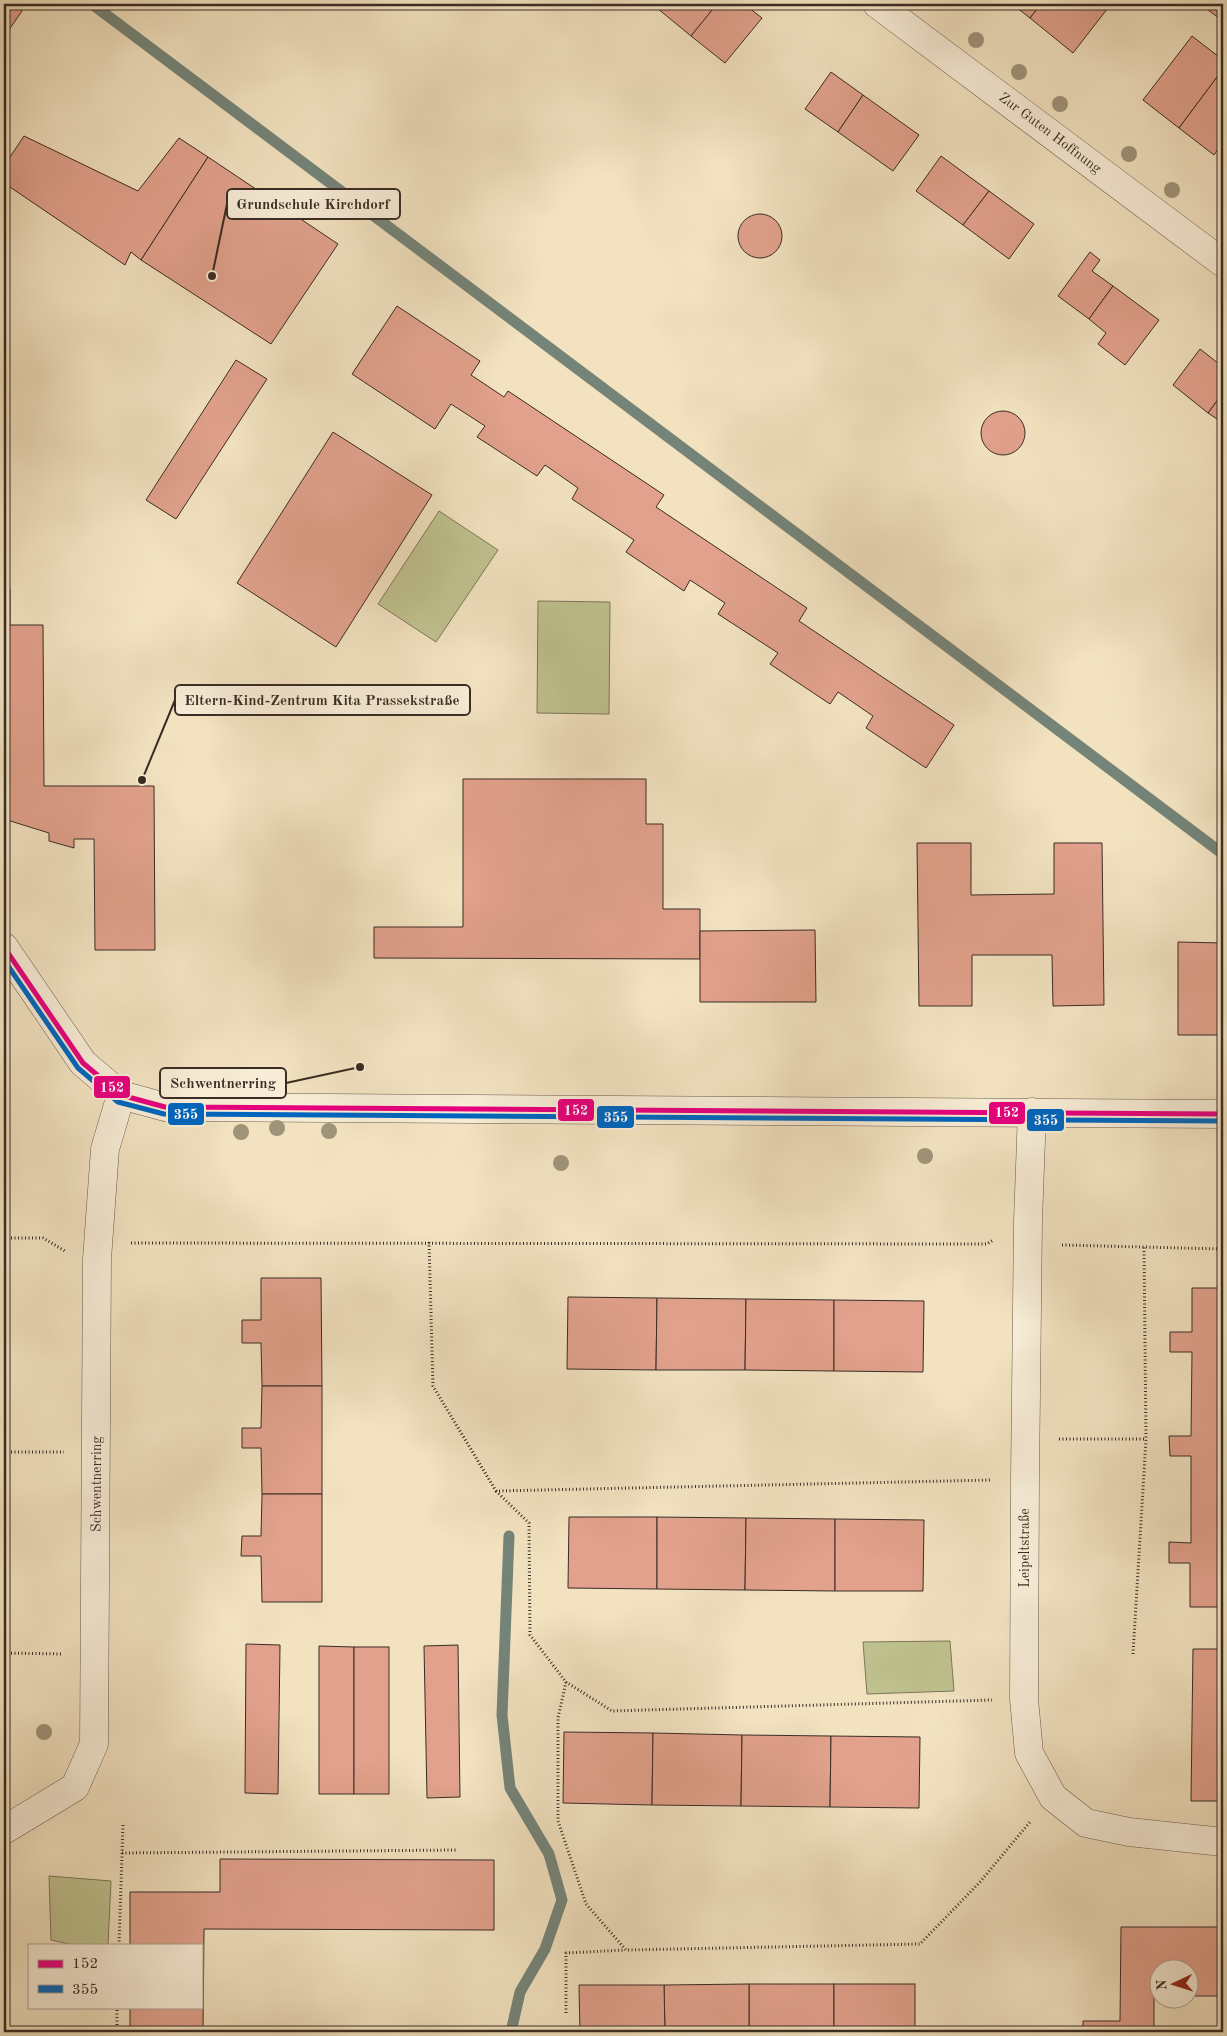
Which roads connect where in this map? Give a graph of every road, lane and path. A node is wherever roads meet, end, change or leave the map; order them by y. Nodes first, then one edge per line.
1 (877, 4) edge
2 (1223, 263) edge
3 (4, 947) edge
4 (121, 1096) junction
5 (1032, 1112) junction
6 (1223, 1114) edge
7 (1028, 1221) junction
8 (4, 1238) edge
9 (429, 1242) junction
10 (130, 1243) dead end
11 (1144, 1247) junction
12 (1223, 1249) edge
13 (72, 1255) dead end
14 (1026, 1438) junction
15 (1146, 1439) junction
16 (97, 1451) junction
17 (4, 1452) edge
18 (1025, 1479) junction
19 (496, 1490) junction
20 (4, 1653) edge
21 (96, 1654) junction
22 (1132, 1654) dead end
23 (566, 1682) junction
24 (1024, 1700) junction
25 (1053, 1797) junction
26 (122, 1825) dead end
27 (4, 1830) edge
28 (1223, 1842) edge
29 (456, 1850) dead end
30 (122, 1853) junction
31 (119, 1944) edge
32 (626, 1950) junction
33 (118, 2008) edge
34 (566, 2013) dead end
35 (117, 2032) edge

1 - 2 street, Zur Guten Hoffnung
3 - 4 street
4 - 5 street
4 - 16 street, Schwentnerring
5 - 6 street
5 - 7 street, Leipeltstraße
7 - 9 path
7 - 11 path
7 - 14 street, Leipeltstraße
8 - 13 path
9 - 10 path
9 - 19 path
11 - 12 path
11 - 15 path
14 - 15 path
14 - 18 street, Leipeltstraße
15 - 22 path
16 - 17 path
16 - 21 street, Schwentnerring
18 - 19 path
18 - 24 street, Leipeltstraße
19 - 23 path
20 - 21 path
21 - 27 street, Schwentnerring
23 - 24 path
23 - 32 path
24 - 25 street, Leipeltstraße
25 - 28 street, Leipeltstraße
25 - 32 path
26 - 30 path
29 - 30 path
30 - 31 path
32 - 34 path
33 - 35 path

